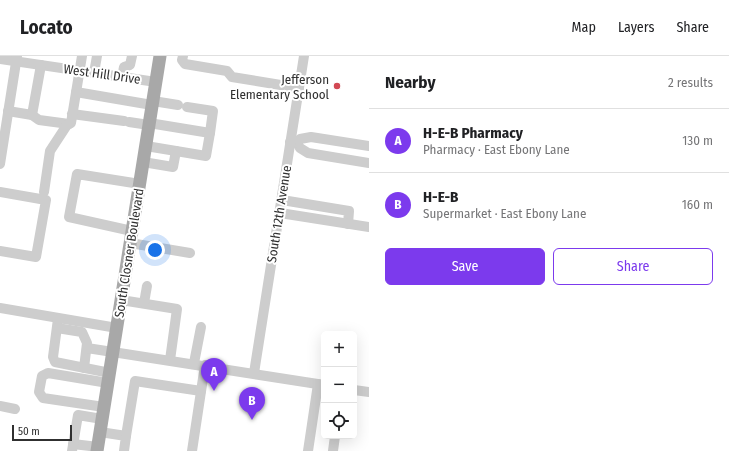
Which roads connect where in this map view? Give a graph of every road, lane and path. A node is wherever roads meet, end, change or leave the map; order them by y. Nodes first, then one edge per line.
1 (82, 56) edge
2 (97, 56) edge
3 (132, 56) edge
4 (160, 56) edge
5 (182, 56) edge
6 (304, 56) edge
7 (0, 59) edge
8 (16, 59) edge
9 (41, 65) junction
10 (79, 71) junction
11 (94, 73) junction
12 (122, 77) junction
13 (156, 82) junction
14 (299, 88) junction
15 (76, 92) junction
16 (152, 103) junction
17 (5, 112) edge
18 (72, 114) junction
19 (32, 115) junction
20 (69, 124) junction
21 (149, 124) junction
22 (210, 133) junction
23 (294, 143) junction
24 (146, 146) junction
25 (369, 146) edge
26 (1, 147) edge
27 (176, 151) junction
28 (143, 162) junction
29 (369, 163) edge
30 (0, 164) edge
31 (140, 184) junction
32 (0, 192) edge
33 (44, 192) dead end
34 (282, 200) junction
35 (280, 213) junction
36 (348, 224) junction
37 (369, 227) edge
38 (131, 237) junction
39 (0, 251) edge
40 (190, 253) dead end
41 (147, 286) dead end
42 (121, 300) junction
43 (144, 303) junction
44 (0, 308) edge
45 (57, 324) junction
46 (201, 327) dead end
47 (82, 328) junction
48 (117, 328) junction
49 (87, 348) junction
50 (113, 351) junction
51 (170, 360) junction
52 (199, 364) junction
53 (84, 368) junction
54 (254, 373) junction
55 (109, 378) junction
56 (321, 384) edge
57 (357, 390) edge
58 (201, 391) junction
59 (369, 392) edge
60 (320, 398) edge
61 (0, 406) edge
62 (14, 409) dead end
63 (102, 420) junction
64 (126, 436) junction
65 (335, 439) edge
66 (73, 447) edge
67 (97, 449) edge
68 (124, 451) edge
69 (192, 451) edge
70 (308, 451) edge
71 (333, 451) edge

1 - 10 street
2 - 11 street
3 - 12 street
4 - 13 main road, South Closner Boulevard
5 - 14 street
6 - 14 street, South 12th Avenue
7 - 8 street, West Hill Drive
8 - 9 street, West Hill Drive
8 - 17 street
9 - 10 street, West Hill Drive
9 - 19 street
10 - 11 street, West Hill Drive
10 - 15 street
11 - 12 street, West Hill Drive
12 - 13 street, West Hill Drive
13 - 16 main road, South Closner Boulevard
14 - 23 street, South 12th Avenue
15 - 16 street
15 - 18 street
16 - 21 main road, South Closner Boulevard
16 - 22 street
17 - 19 street
17 - 26 street
18 - 20 street
18 - 21 street
19 - 20 street
20 - 33 street
21 - 22 street
21 - 24 main road, South Closner Boulevard
22 - 27 street
23 - 25 street
23 - 29 street
23 - 34 street, South 12th Avenue
24 - 27 street
24 - 28 main road, South Closner Boulevard
26 - 30 street
27 - 28 street
28 - 31 main road, South Closner Boulevard
31 - 38 main road, South Closner Boulevard
31 - 38 street
32 - 39 street
34 - 35 street, South 12th Avenue
34 - 36 street
35 - 36 street
35 - 54 street, South 12th Avenue
36 - 37 street
38 - 40 street
38 - 42 main road, South Closner Boulevard
41 - 43 street
42 - 43 street
42 - 48 main road, South Closner Boulevard
43 - 51 street
44 - 45 street
45 - 47 street
45 - 53 street
46 - 52 street
47 - 48 street
47 - 49 street
48 - 50 main road, South Closner Boulevard
49 - 50 street
49 - 53 street
50 - 51 street
50 - 55 main road, South Closner Boulevard
51 - 52 street
52 - 54 street
52 - 58 street
53 - 55 street
54 - 56 street
55 - 63 main road, South Closner Boulevard
55 - 63 street
56 - 60 street
57 - 59 street
58 - 64 street
58 - 69 street
60 - 70 street
61 - 62 street
63 - 64 street
63 - 66 street
63 - 67 main road, South Closner Boulevard
64 - 68 street
65 - 71 street
66 - 67 street

